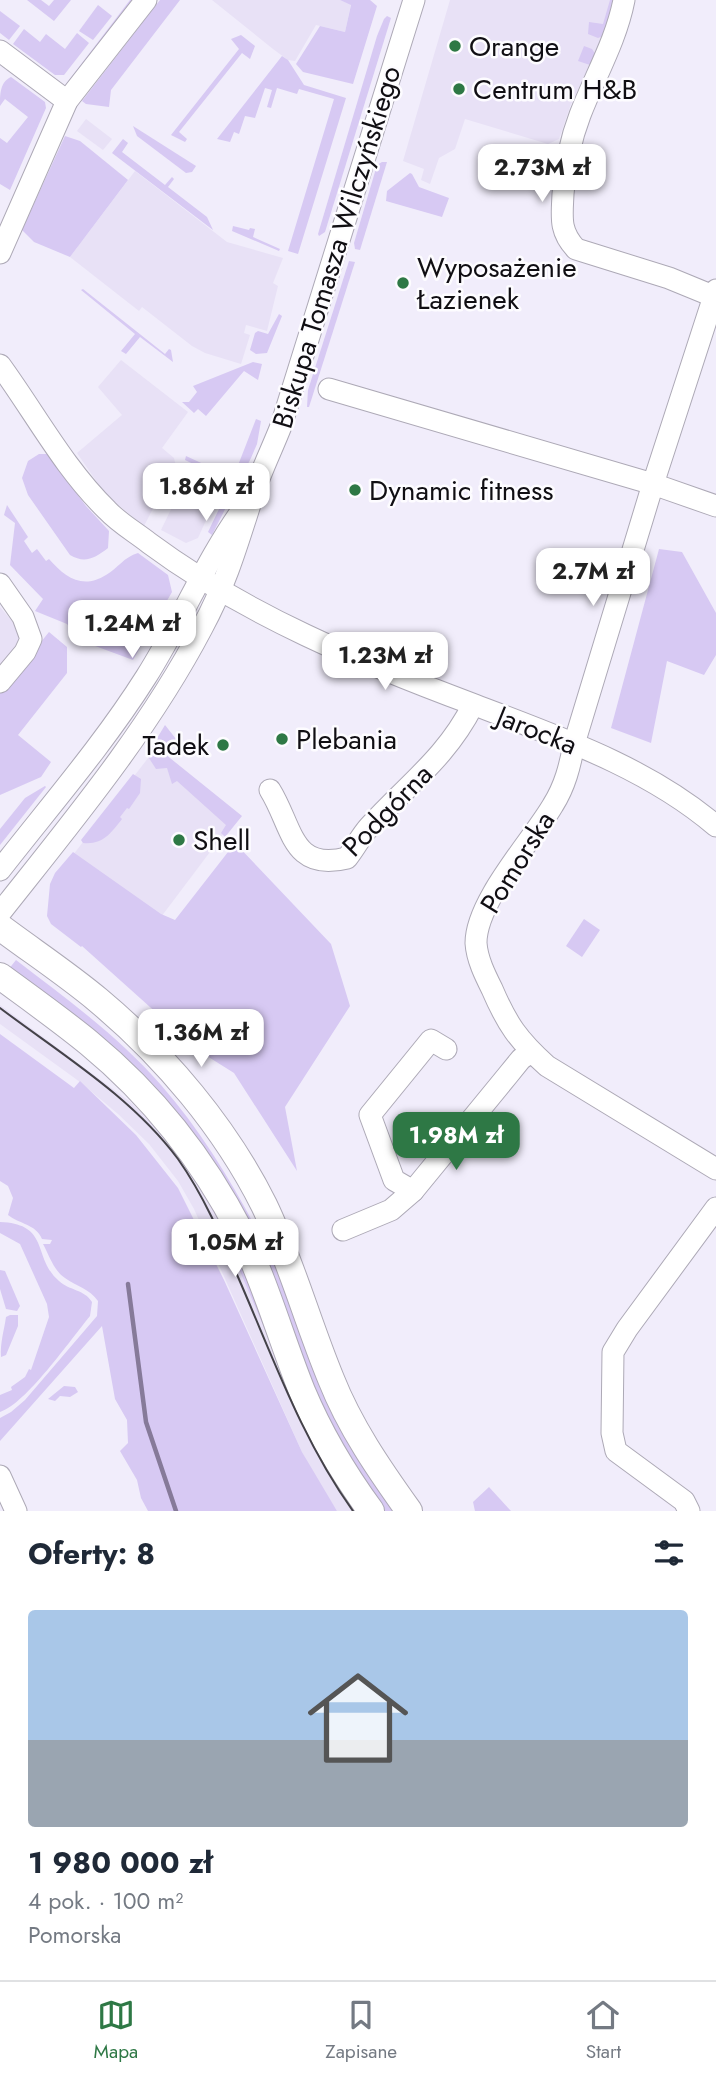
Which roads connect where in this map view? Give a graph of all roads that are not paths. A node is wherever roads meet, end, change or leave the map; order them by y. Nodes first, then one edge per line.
1 (146, 0) edge
2 (414, 0) edge
3 (625, 0) edge
4 (0, 51) edge
5 (67, 101) junction
6 (3, 248) edge
7 (714, 293) edge
8 (0, 365) edge
9 (329, 390) dead end
10 (653, 484) junction
11 (254, 493) junction
12 (716, 506) edge
13 (200, 578) junction
14 (0, 584) edge
15 (221, 590) junction
16 (0, 682) edge
17 (473, 705) junction
18 (574, 744) junction
19 (270, 790) dead end
20 (716, 825) edge
21 (0, 870) edge
22 (0, 913) edge
23 (0, 926) edge
24 (0, 976) edge
25 (446, 1049) dead end
26 (531, 1052) junction
27 (716, 1169) edge
28 (413, 1191) junction
29 (716, 1208) edge
30 (343, 1230) dead end
31 (0, 1476) edge
32 (16, 1511) edge
33 (371, 1511) edge
34 (409, 1511) edge
35 (689, 1511) edge

1 - 5 street
2 - 11 street, Biskupa Tomasza Wilczyńskiego
3 - 7 street
4 - 5 street
5 - 6 street
7 - 10 street, Pomorska
8 - 13 street, Jarocka
9 - 10 street
10 - 12 street
10 - 18 street, Pomorska
11 - 13 street, Biskupa Tomasza Wilczyńskiego
11 - 15 street, Biskupa Tomasza Wilczyńskiego
13 - 15 street, Jarocka
13 - 21 street, Biskupa Tomasza Wilczyńskiego
14 - 16 street
15 - 17 street, Jarocka
15 - 22 street, Biskupa Tomasza Wilczyńskiego
17 - 18 street, Jarocka
17 - 19 street, Podgórna
18 - 20 street, Jarocka
18 - 26 street, Pomorska
23 - 34 main road
24 - 33 main road
25 - 28 street
26 - 27 street, Pomorska
26 - 28 street
28 - 30 street
29 - 35 street
31 - 32 street

